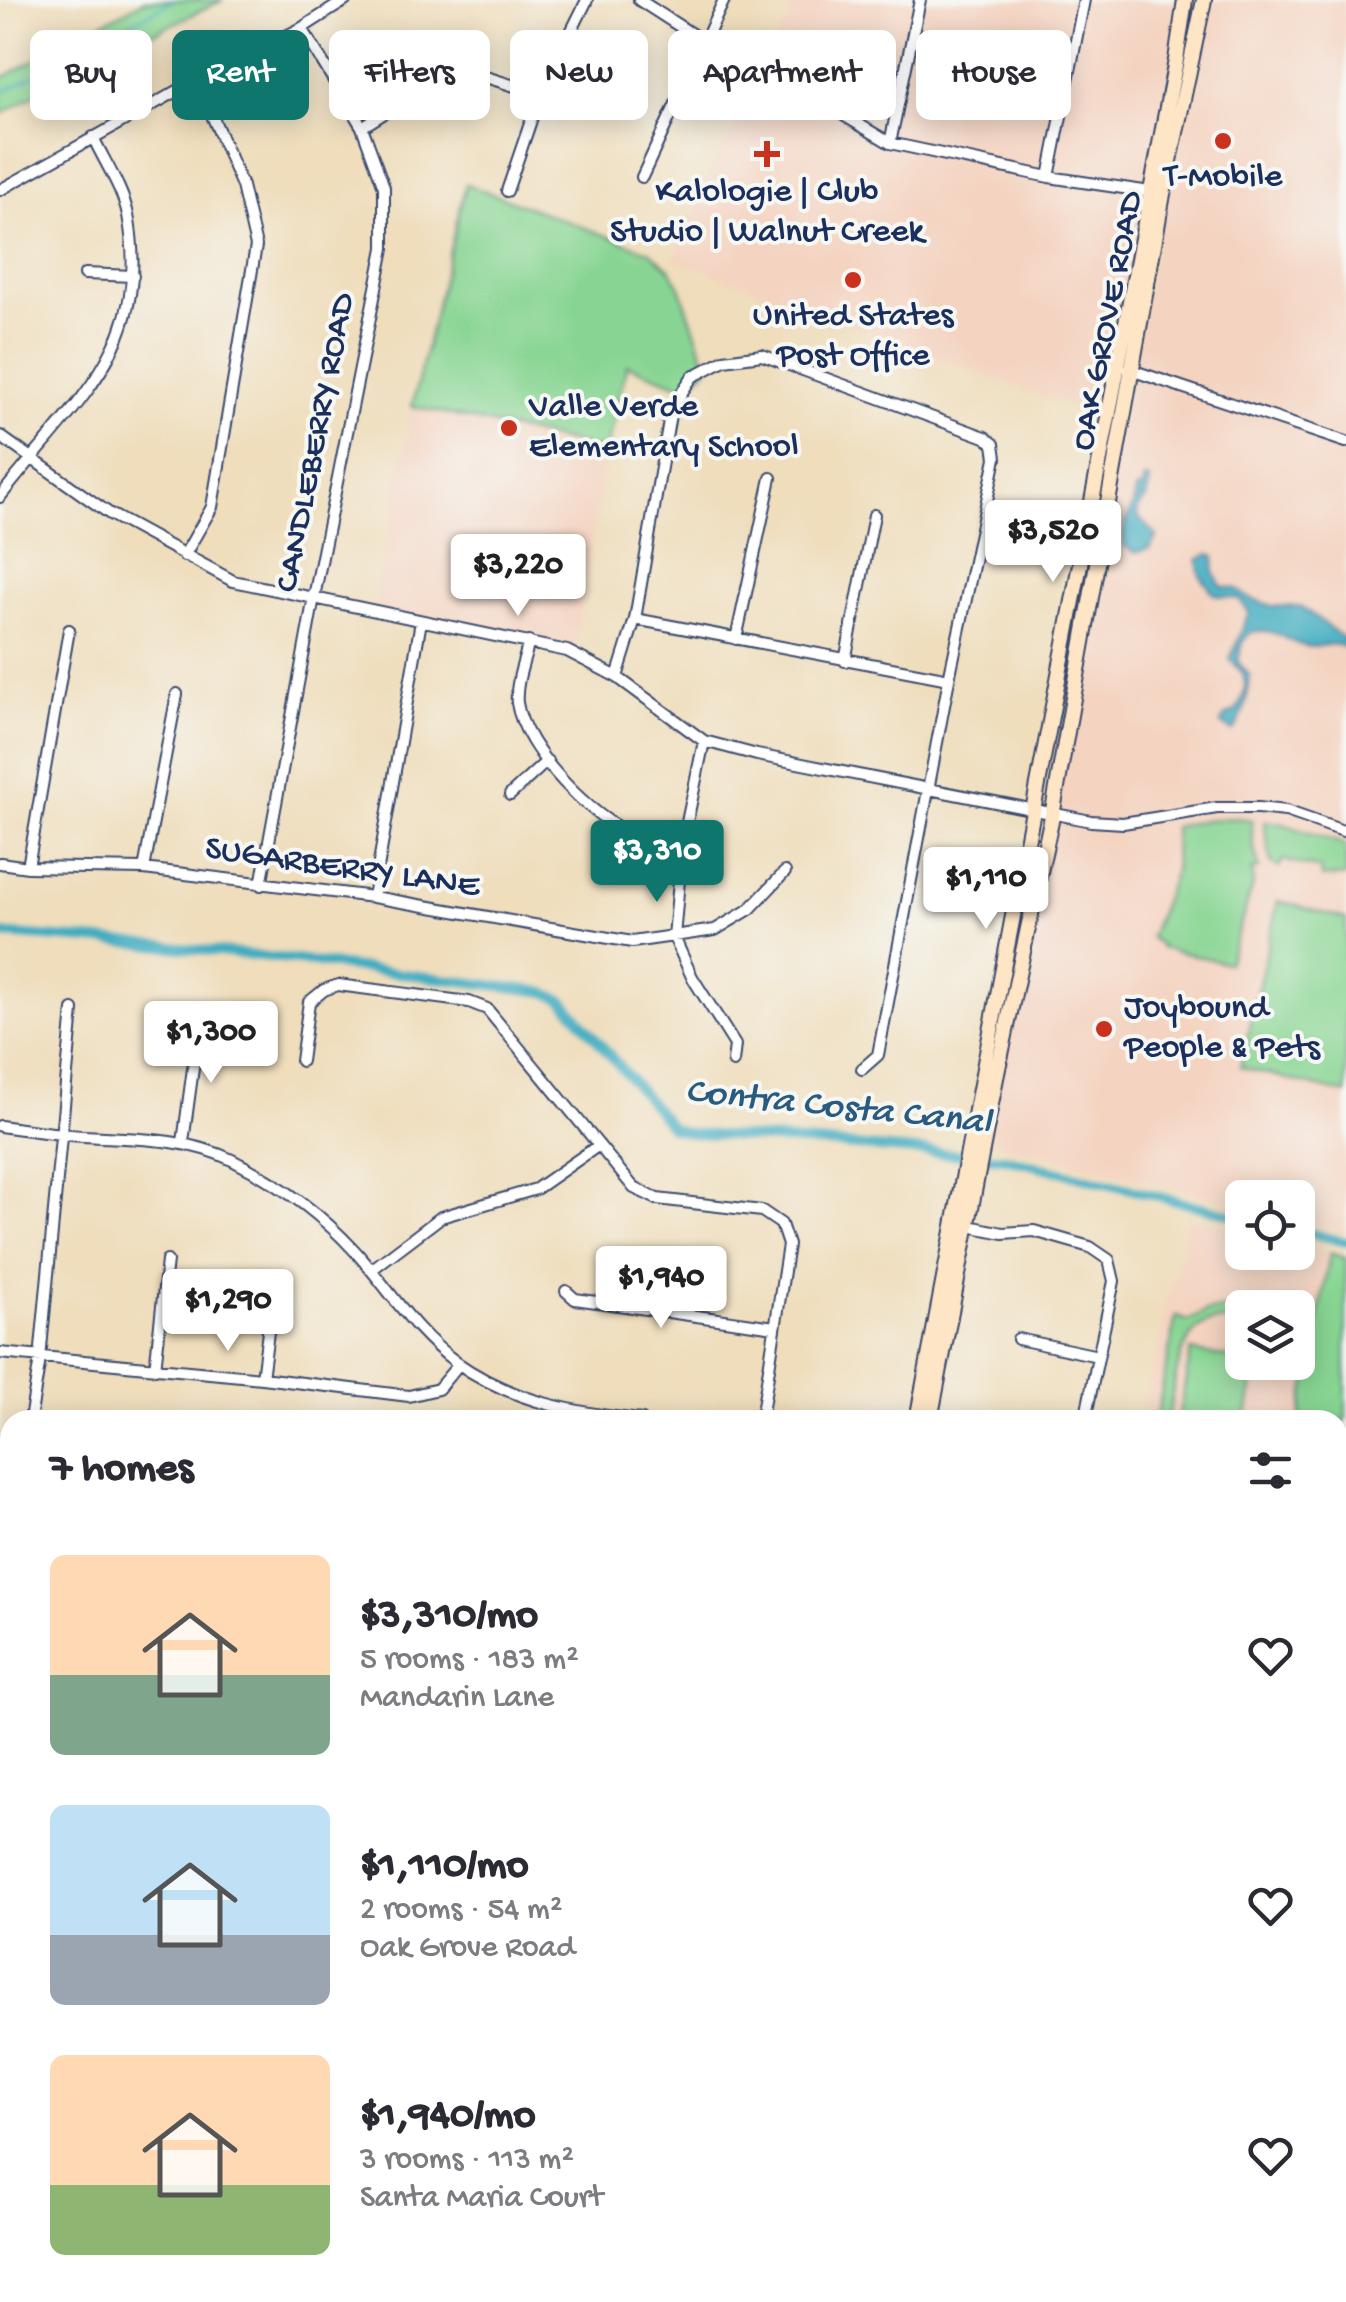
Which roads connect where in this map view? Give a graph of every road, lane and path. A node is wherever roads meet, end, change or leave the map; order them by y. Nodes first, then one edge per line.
1 (346, 0) edge
2 (587, 0) edge
3 (639, 0) edge
4 (724, 0) edge
5 (920, 0) edge
6 (1084, 0) edge
7 (1185, 0) edge
8 (1204, 0) edge
9 (302, 28) junction
10 (298, 30) edge
11 (572, 30) edge
12 (685, 30) edge
13 (710, 30) edge
14 (510, 85) edge
15 (172, 94) edge
16 (214, 120) edge
17 (531, 120) edge
18 (668, 120) edge
19 (851, 120) edge
20 (362, 126) junction
21 (93, 138) junction
22 (890, 143) junction
23 (642, 176) dead end
24 (1049, 177) junction
25 (0, 190) edge
26 (507, 190) dead end
27 (1156, 192) junction
28 (85, 274) dead end
29 (133, 276) junction
30 (1117, 366) junction
31 (1133, 370) junction
32 (0, 436) edge
33 (1346, 442) edge
34 (31, 457) junction
35 (771, 478) dead end
36 (0, 497) edge
37 (874, 515) dead end
38 (184, 556) junction
39 (314, 596) junction
40 (635, 619) junction
41 (421, 621) junction
42 (69, 630) dead end
43 (736, 639) junction
44 (529, 642) junction
45 (845, 661) junction
46 (618, 677) junction
47 (948, 679) junction
48 (178, 694) dead end
49 (704, 741) junction
50 (547, 761) junction
51 (930, 788) junction
52 (510, 796) dead end
53 (1031, 811) junction
54 (1052, 816) junction
55 (1346, 832) edge
56 (682, 846) junction
57 (0, 863) edge
58 (28, 867) junction
59 (144, 869) junction
60 (786, 872) dead end
61 (261, 886) junction
62 (373, 897) junction
63 (674, 937) junction
64 (73, 1010) dead end
65 (199, 1024) dead end
66 (301, 1061) dead end
67 (733, 1062) dead end
68 (862, 1069) dead end
69 (980, 1078) junction
70 (0, 1126) edge
71 (986, 1132) junction
72 (60, 1134) junction
73 (184, 1142) junction
74 (599, 1146) junction
75 (960, 1224) junction
76 (167, 1261) dead end
77 (371, 1270) junction
78 (566, 1291) dead end
79 (269, 1324) dead end
80 (775, 1327) junction
81 (1018, 1338) dead end
82 (0, 1354) edge
83 (1098, 1356) junction
84 (40, 1359) junction
85 (459, 1364) junction
86 (155, 1369) junction
87 (262, 1378) junction
88 (32, 1410) edge
89 (568, 1410) edge
90 (763, 1410) edge
91 (918, 1410) edge
92 (932, 1410) edge
93 (1087, 1410) edge

1 - 9 street
2 - 11 street
3 - 12 street
4 - 13 street
5 - 22 street
6 - 24 street
7 - 27 main road, OAK GROVE ROAD
8 - 27 main road, OAK GROVE ROAD
9 - 10 street
9 - 20 street, CANDLEBERRY ROAD
14 - 20 street
15 - 21 street
16 - 38 street
17 - 26 street
18 - 23 street
19 - 22 street
20 - 39 street, CANDLEBERRY ROAD
21 - 25 street
21 - 29 street
22 - 24 street
24 - 27 street
27 - 30 main road, OAK GROVE ROAD
27 - 31 main road, OAK GROVE ROAD
28 - 29 street
29 - 34 street
30 - 31 street
30 - 53 main road, OAK GROVE ROAD
31 - 33 street
31 - 54 main road, OAK GROVE ROAD
32 - 34 street
34 - 36 street
34 - 38 street
35 - 43 street
37 - 45 street
38 - 39 street
39 - 41 street
39 - 61 street, CANDLEBERRY ROAD
40 - 43 street
40 - 46 street
40 - 47 street
41 - 44 street
41 - 62 street
42 - 58 street
43 - 45 street
44 - 46 street
44 - 50 street
45 - 47 street
46 - 49 street
47 - 51 street
48 - 59 street
49 - 51 street
49 - 56 street
50 - 52 street
50 - 56 street
51 - 53 street
51 - 68 street
53 - 54 street
53 - 69 main road, OAK GROVE ROAD
54 - 55 street
54 - 71 main road, OAK GROVE ROAD
56 - 63 street
57 - 58 street, SUGARBERRY LANE
58 - 59 street, SUGARBERRY LANE
59 - 61 street, SUGARBERRY LANE
60 - 63 street, SUGARBERRY LANE
61 - 62 street, SUGARBERRY LANE
62 - 63 street, SUGARBERRY LANE
63 - 67 street
64 - 72 street
65 - 73 street
66 - 74 street
69 - 71 main road
69 - 75 main road, OAK GROVE ROAD
70 - 72 street
71 - 75 main road, OAK GROVE ROAD
72 - 73 street
72 - 84 street
73 - 77 street
74 - 77 street
74 - 80 street
75 - 83 street
75 - 91 main road, OAK GROVE ROAD
75 - 92 main road, OAK GROVE ROAD
76 - 86 street
77 - 85 street
78 - 80 street
79 - 87 street
80 - 90 street
81 - 83 street
82 - 84 street
83 - 93 street
84 - 86 street
84 - 88 street
85 - 87 street
85 - 89 street
86 - 87 street

